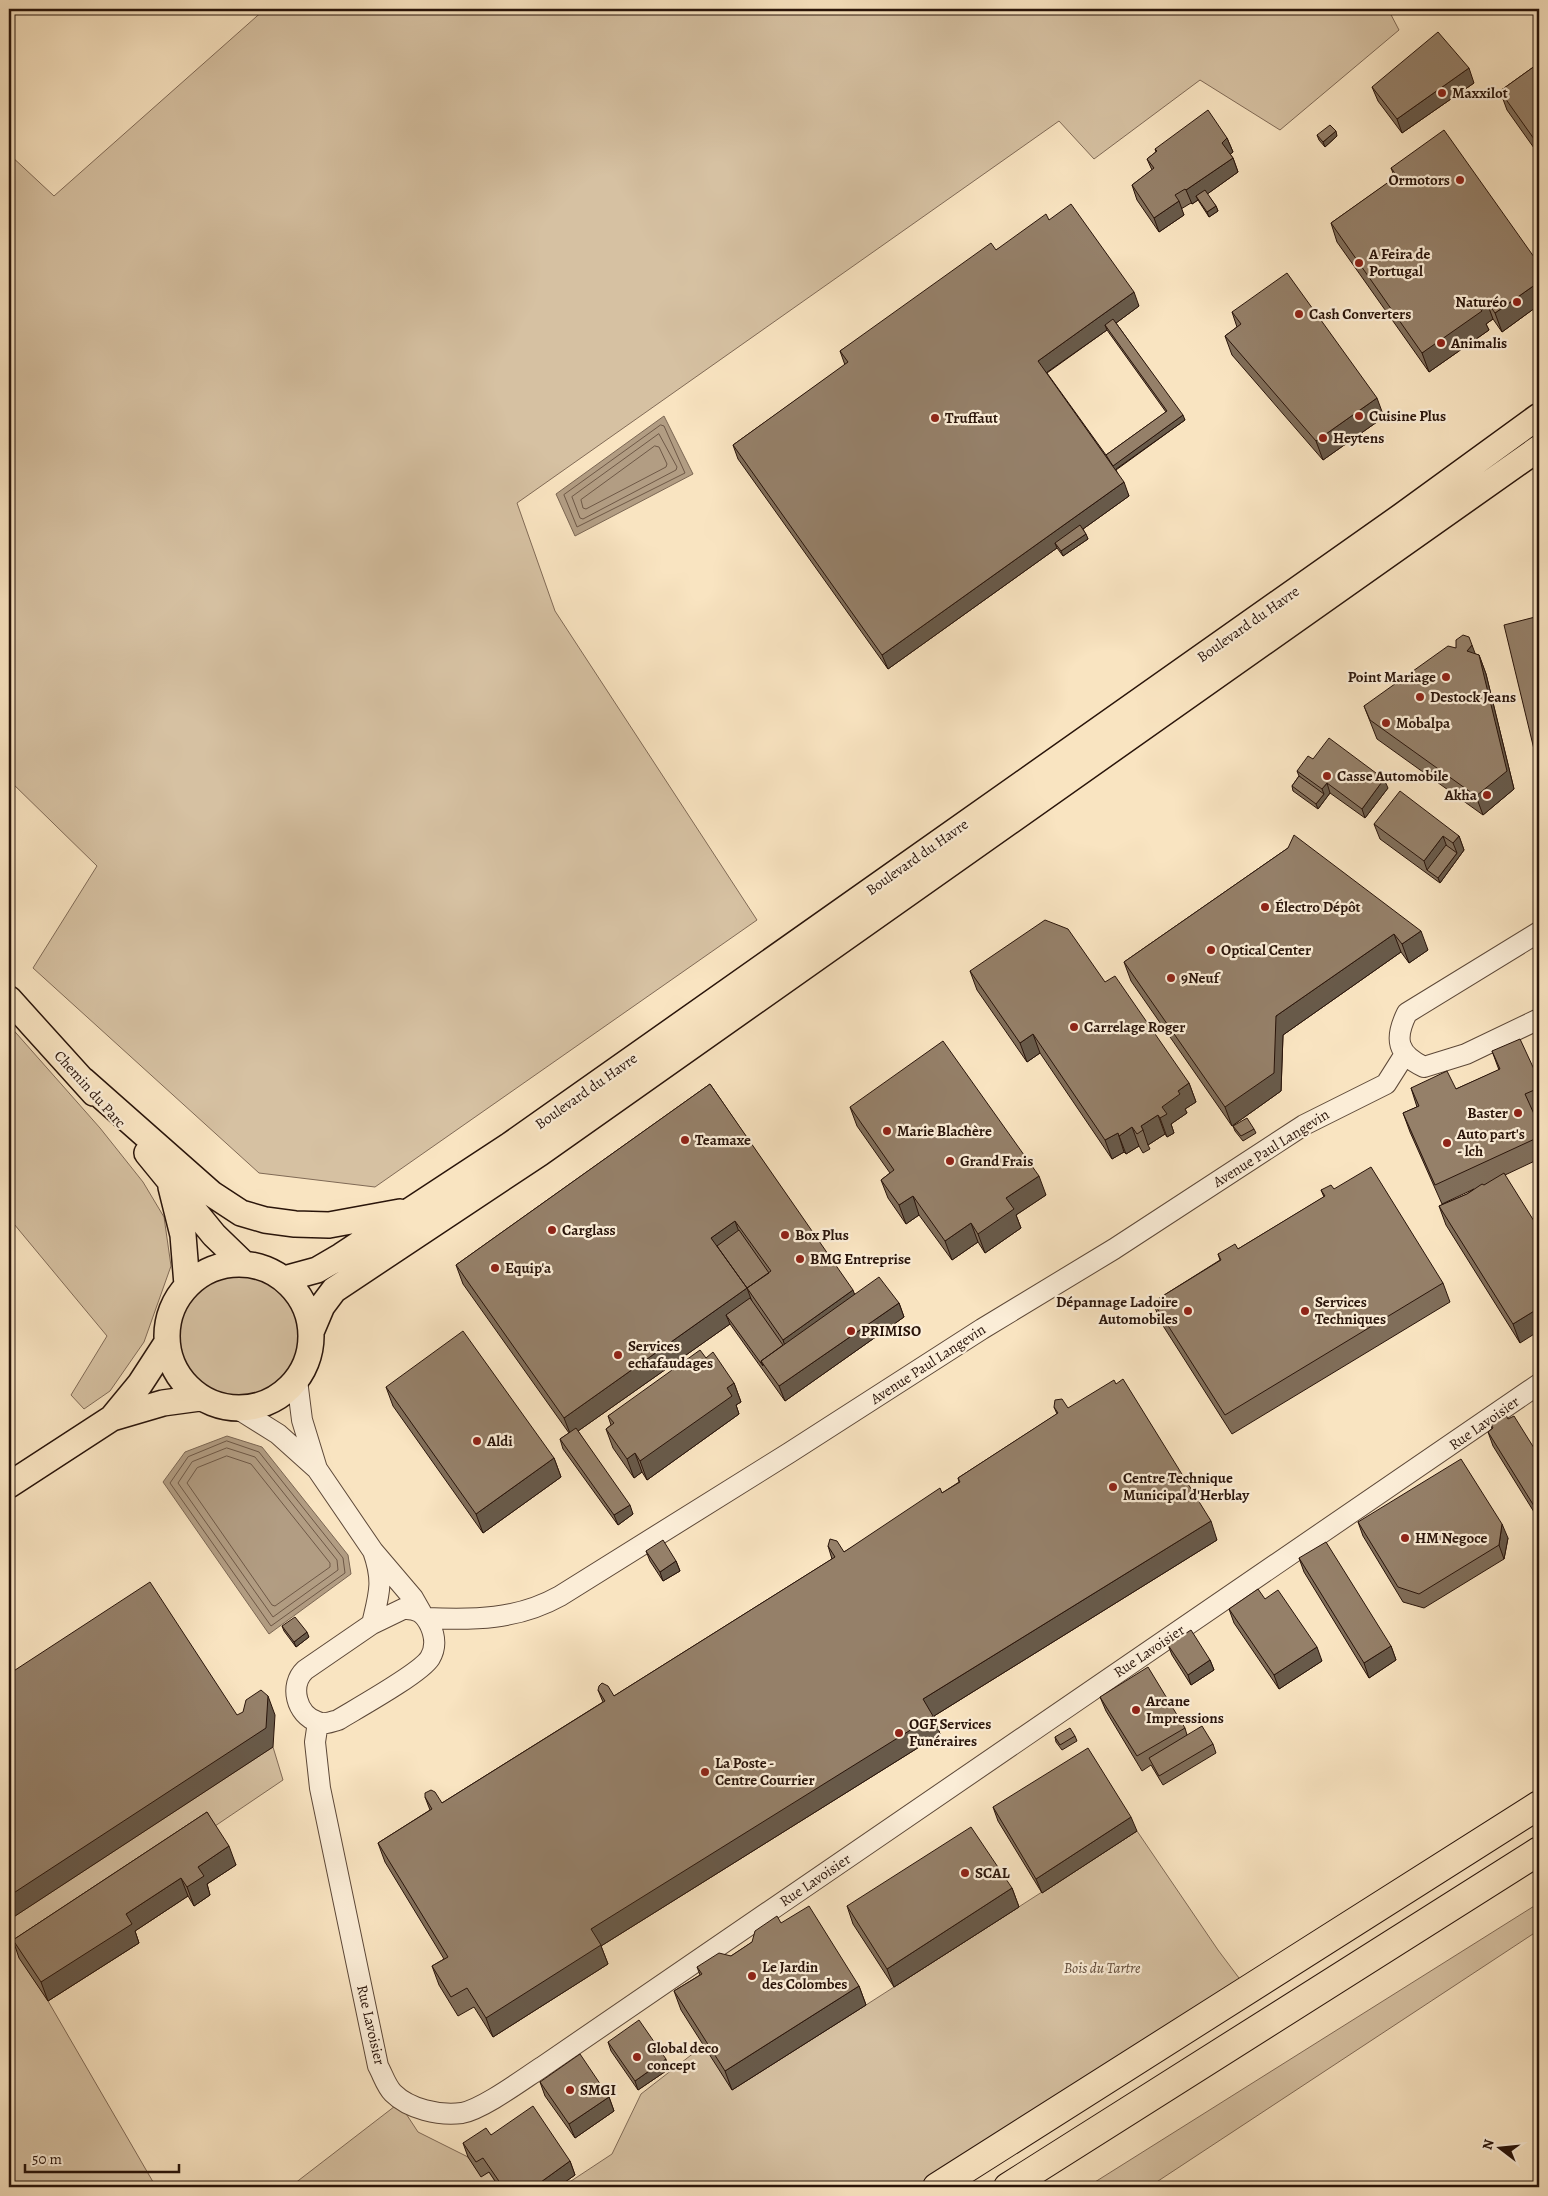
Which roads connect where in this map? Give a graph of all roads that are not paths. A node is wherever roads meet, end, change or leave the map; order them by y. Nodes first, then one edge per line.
1 (1539, 416) edge
2 (1539, 448) edge
3 (1539, 932) edge
4 (9, 999) edge
5 (1539, 1020) edge
6 (1405, 1054) junction
7 (83, 1080) junction
8 (169, 1180) junction
9 (412, 1210) junction
10 (244, 1264) junction
11 (284, 1279) junction
12 (187, 1285) junction
13 (311, 1332) junction
14 (166, 1344) junction
15 (296, 1380) junction
16 (1539, 1384) edge
17 (200, 1398) junction
18 (238, 1409) junction
19 (112, 1418) junction
20 (317, 1469) junction
21 (9, 1485) edge
22 (374, 1551) junction
23 (424, 1615) junction
24 (372, 1624) junction
25 (318, 1722) junction
26 (1539, 1805) edge
27 (1539, 1852) edge
28 (937, 2187) edge
29 (1008, 2187) edge

1 - 9 main road, Boulevard du Havre
2 - 13 main road, Boulevard du Havre
3 - 6 street
4 - 7 main road, Chemin du Parc
5 - 6 street
6 - 23 street, Avenue Paul Langevin
7 - 8 main road, Chemin du Parc
7 - 9 main road
8 - 10 main road, Chemin du Parc
8 - 12 main road, Chemin du Parc
9 - 11 main road, Boulevard du Havre
10 - 11 main road, Boulevard du Havre
10 - 12 main road, Boulevard du Havre
11 - 13 main road, Boulevard du Havre
12 - 14 main road, Boulevard du Havre
13 - 15 main road, Boulevard du Havre
14 - 17 main road, Boulevard du Havre
14 - 19 main road, Boulevard du Havre
15 - 18 main road, Boulevard du Havre
15 - 20 street
16 - 25 street, Rue Lavoisier
17 - 18 main road, Boulevard du Havre
17 - 19 main road, Boulevard du Havre
18 - 20 street
19 - 21 main road, Boulevard du Havre
20 - 22 street
22 - 23 street
22 - 24 street
23 - 24 street, Avenue Paul Langevin
23 - 25 street
24 - 25 street, Avenue Paul Langevin
26 - 28 highway
27 - 29 highway

